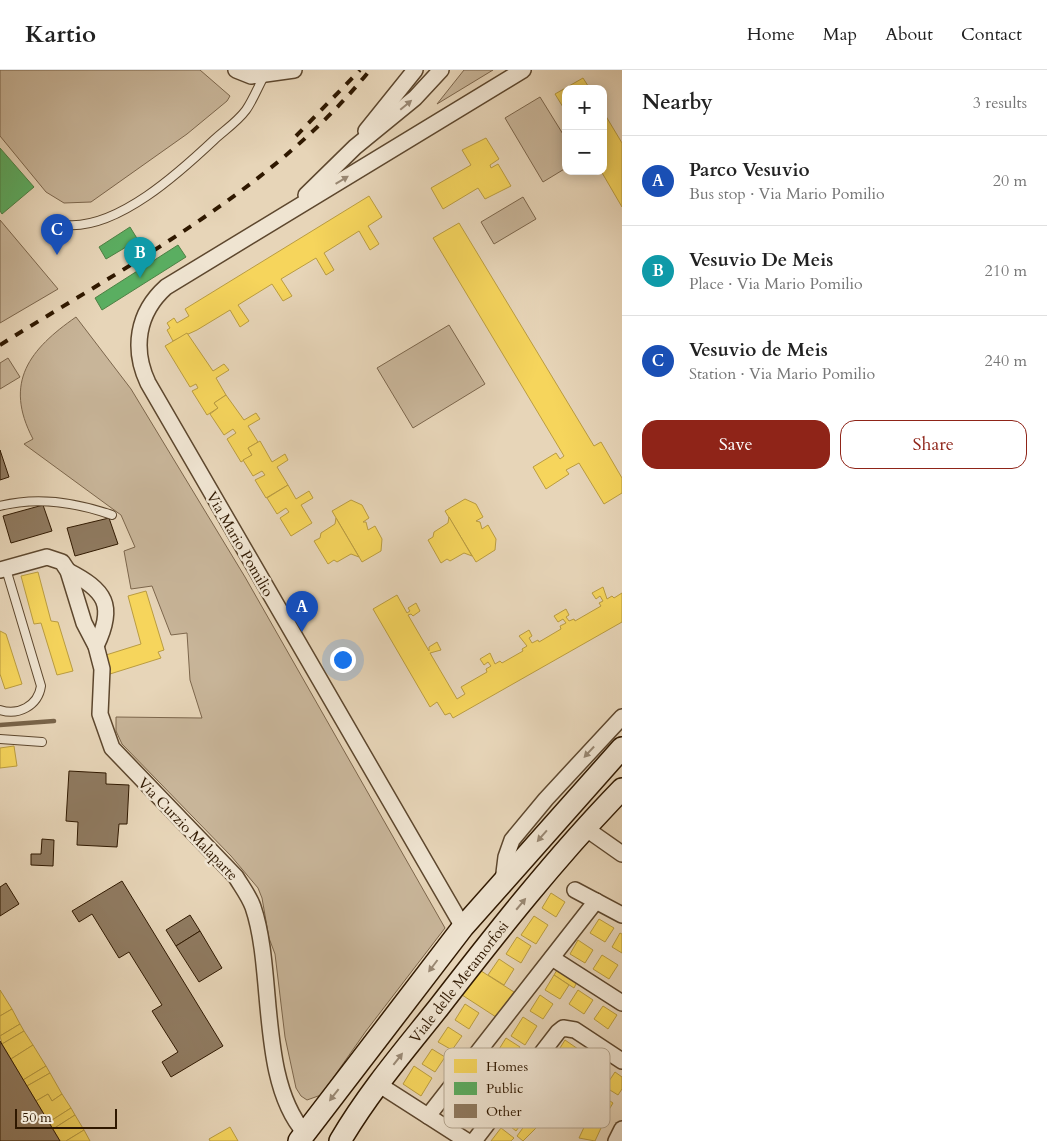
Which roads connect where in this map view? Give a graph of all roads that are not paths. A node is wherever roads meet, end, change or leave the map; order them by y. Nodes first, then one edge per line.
1 (236, 70) edge
2 (294, 70) edge
3 (415, 70) edge
4 (440, 70) edge
5 (523, 70) edge
6 (273, 73) edge
7 (355, 147) junction
8 (392, 149) junction
9 (270, 224) junction
10 (67, 225) dead end
11 (0, 506) edge
12 (112, 515) dead end
13 (3, 570) edge
14 (68, 571) junction
15 (96, 646) junction
16 (0, 710) edge
17 (622, 717) edge
18 (0, 739) edge
19 (42, 742) dead end
20 (622, 748) edge
21 (622, 789) edge
22 (562, 813) junction
23 (585, 828) junction
24 (622, 854) edge
25 (503, 881) junction
26 (575, 890) dead end
27 (596, 901) junction
28 (622, 915) edge
29 (462, 927) junction
30 (483, 949) junction
31 (552, 958) junction
32 (622, 1003) edge
33 (481, 1048) edge
34 (546, 1048) edge
35 (602, 1048) edge
36 (610, 1053) edge
37 (622, 1061) edge
38 (378, 1084) junction
39 (444, 1096) edge
40 (428, 1116) junction
41 (444, 1126) edge
42 (447, 1128) edge
43 (484, 1128) edge
44 (622, 1130) edge
45 (302, 1137) edge
46 (340, 1141) edge
47 (467, 1141) edge
48 (474, 1141) edge
49 (616, 1141) edge

1 - 6 street
2 - 6 street
3 - 7 street
7 -> 4 street
5 - 8 street, Via Mario Pomilio
6 - 10 lane
7 - 8 street
7 - 9 street, Via Mario Pomilio
9 -> 8 street, Via Mario Pomilio
9 - 29 street, Via Mario Pomilio
11 - 12 lane
13 - 14 street
13 - 16 lane
14 - 15 street, Via Curzio Malaparte
14 - 15 street
15 - 45 street, Via Curzio Malaparte
17 -> 25 street
18 - 19 lane
20 - 22 street, Viale delle Metamorfosi
21 - 23 street, Viale delle Metamorfosi
22 - 23 street
22 -> 25 street, Viale delle Metamorfosi
23 - 24 street
30 -> 23 street, Viale delle Metamorfosi
25 - 29 street, Viale delle Metamorfosi
26 - 27 street
27 - 28 street
27 - 31 street
29 - 30 street
29 -> 45 street, Viale delle Metamorfosi
38 -> 30 street, Viale delle Metamorfosi
31 - 32 street
31 - 33 street
34 - 35 street
36 - 37 street
38 - 40 street
38 - 46 street, Viale delle Metamorfosi
39 - 40 street
40 - 41 street
42 - 47 street
43 - 48 street
44 - 49 street

